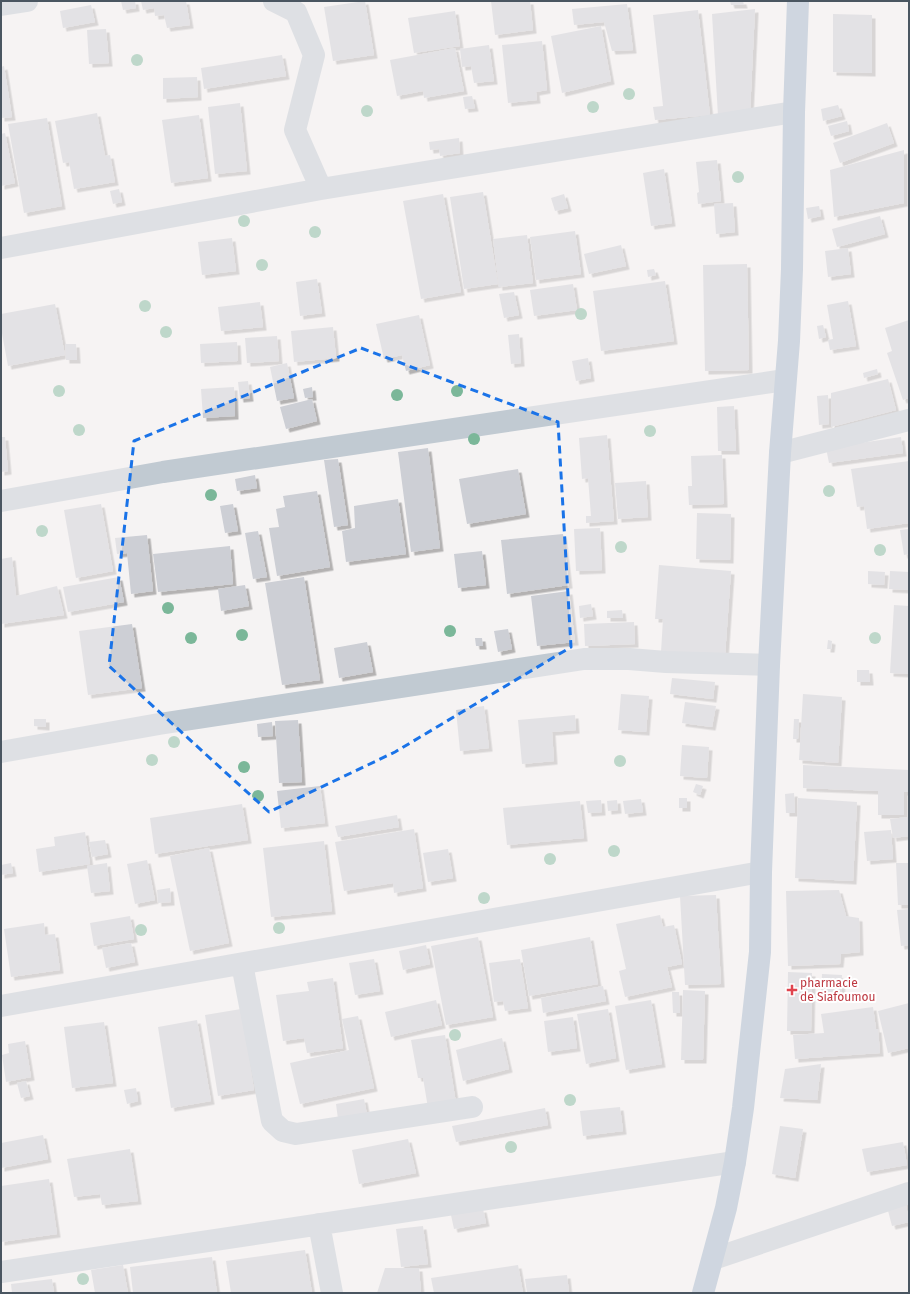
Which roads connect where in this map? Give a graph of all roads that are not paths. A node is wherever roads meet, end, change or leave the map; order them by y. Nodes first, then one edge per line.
1 (27, 1) edge
2 (274, 1) edge
3 (798, 1) edge
4 (1, 5) edge
5 (794, 112) junction
6 (321, 190) junction
7 (1, 248) edge
8 (785, 380) junction
9 (909, 420) edge
10 (780, 453) junction
11 (1, 500) edge
12 (769, 665) junction
13 (1, 752) edge
14 (761, 872) junction
15 (242, 964) junction
16 (1, 1006) edge
17 (472, 1107) dead end
18 (736, 1162) junction
19 (909, 1193) edge
20 (319, 1224) junction
21 (712, 1259) junction
22 (1, 1272) edge
23 (332, 1293) edge
24 (703, 1293) edge

1 - 4 street
2 - 6 street
3 - 5 highway
5 - 6 street
5 - 8 highway
6 - 7 street
8 - 10 highway
8 - 11 street
9 - 10 street
10 - 12 highway
12 - 13 street
12 - 14 highway
14 - 15 street
14 - 18 highway
15 - 16 street
15 - 17 street
18 - 20 street
18 - 21 highway
19 - 21 street
20 - 22 street
20 - 23 street
21 - 24 highway

